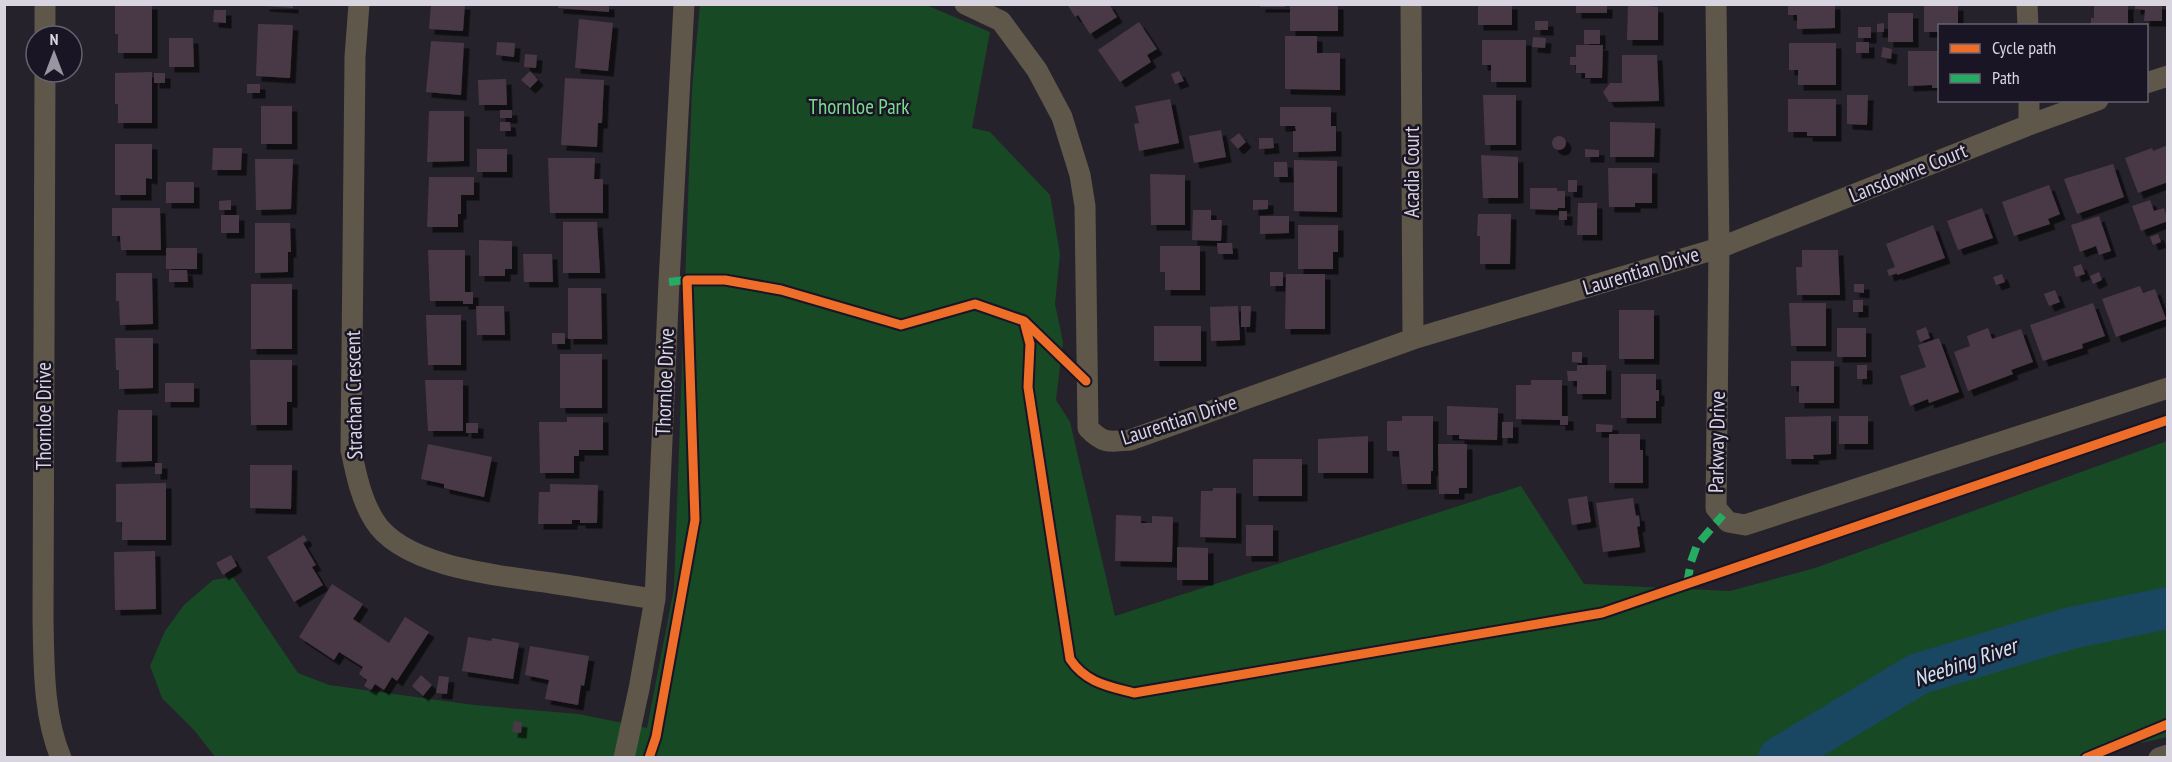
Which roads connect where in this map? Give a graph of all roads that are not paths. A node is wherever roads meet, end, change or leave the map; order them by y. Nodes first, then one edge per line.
1 (45, 4) edge
2 (359, 4) edge
3 (684, 4) edge
4 (965, 4) edge
5 (1411, 4) edge
6 (1716, 4) edge
7 (2027, 4) edge
8 (1005, 13) edge
9 (45, 24) edge
10 (2028, 24) edge
11 (2168, 76) edge
12 (2148, 82) edge
13 (45, 84) edge
14 (2028, 102) edge
15 (2092, 102) edge
16 (2029, 125) junction
17 (1719, 248) junction
18 (1413, 339) junction
19 (2168, 388) edge
20 (655, 599) junction
21 (2168, 755) edge
22 (61, 758) edge
23 (624, 758) edge
24 (2159, 758) edge

1 - 9 street
2 - 20 street, Strachan Crescent
3 - 20 street, Thornloe Drive
4 - 8 street, Laurentian Drive
5 - 18 street, Acadia Court
6 - 17 street, Parkway Drive
7 - 10 street
8 - 18 street, Laurentian Drive
11 - 12 street
13 - 22 street, Thornloe Drive
14 - 16 street
15 - 16 street, Lansdowne Court
16 - 17 street, Lansdowne Court
17 - 18 street, Laurentian Drive
17 - 19 street, Parkway Drive
20 - 23 street, Thornloe Drive
21 - 24 street

